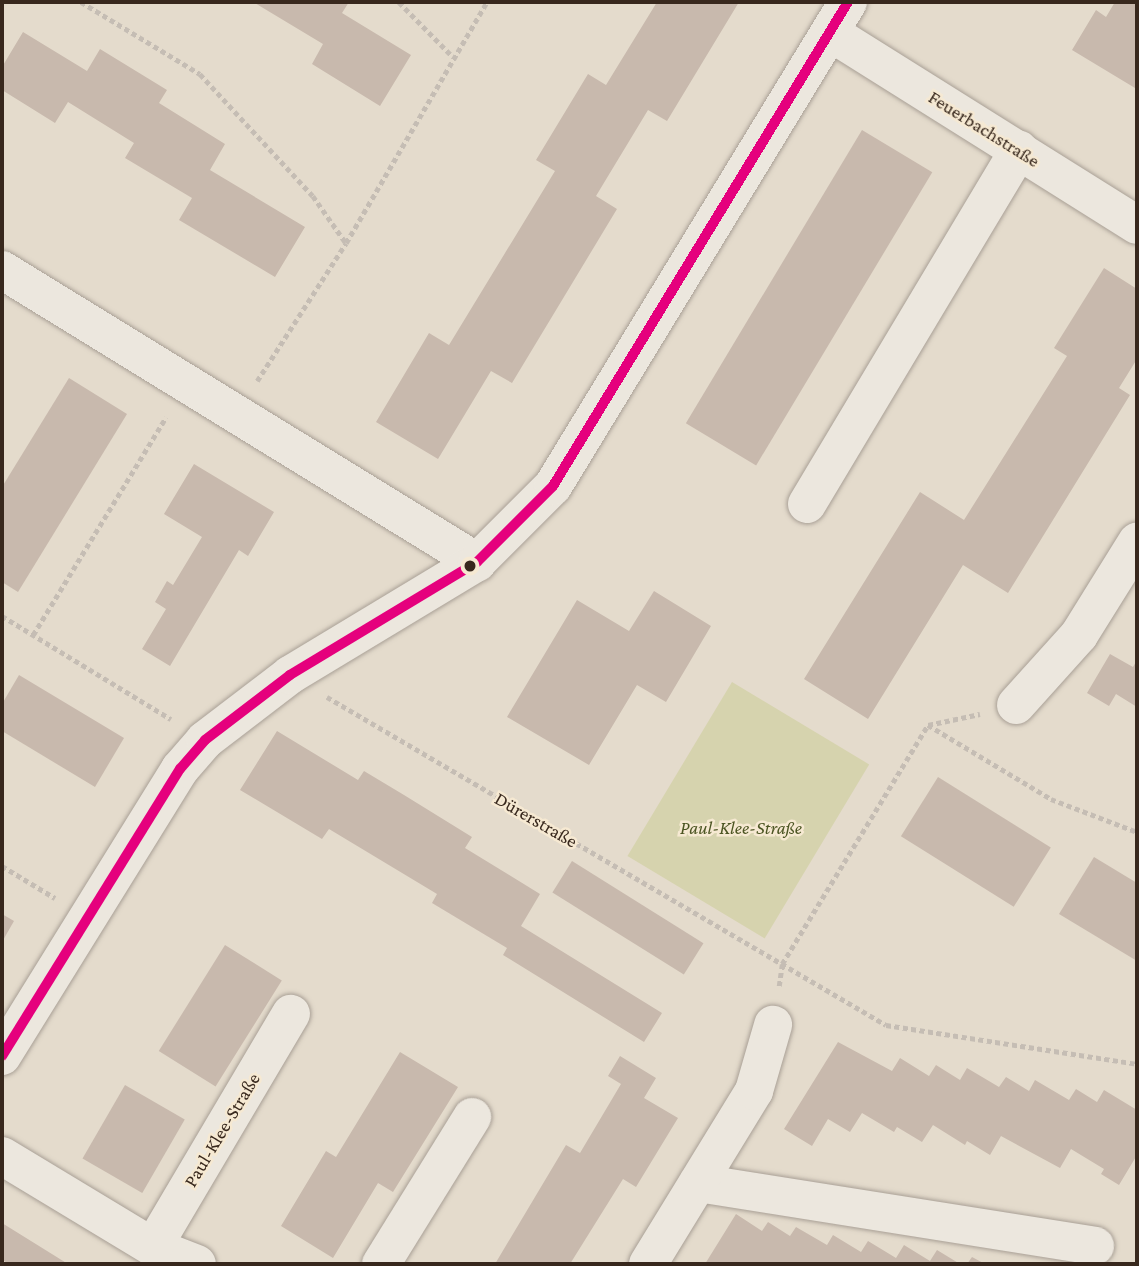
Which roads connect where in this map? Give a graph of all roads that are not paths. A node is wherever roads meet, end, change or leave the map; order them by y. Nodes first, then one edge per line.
1 (839, 18) edge
2 (1019, 150) junction
3 (1137, 225) edge
4 (2, 270) edge
5 (807, 504) dead end
6 (1137, 542) edge
7 (477, 562) junction
8 (1016, 705) road end
9 (291, 1014) dead end
10 (773, 1025) road end
11 (2, 1056) edge
12 (472, 1117) dead end
13 (2, 1156) edge
14 (698, 1183) junction
15 (1095, 1246) dead end
16 (153, 1247) junction
17 (197, 1264) edge
18 (381, 1264) edge
19 (648, 1264) edge

1 - 2 street, Feuerbachstraße
1 - 7 street
2 - 3 street, Feuerbachstraße
2 - 5 street
4 - 7 street
6 - 8 street
7 - 11 street
9 - 16 street, Paul-Klee-Straße
10 - 14 street
12 - 18 street
13 - 16 street
14 - 15 street
14 - 19 street
16 - 17 street

